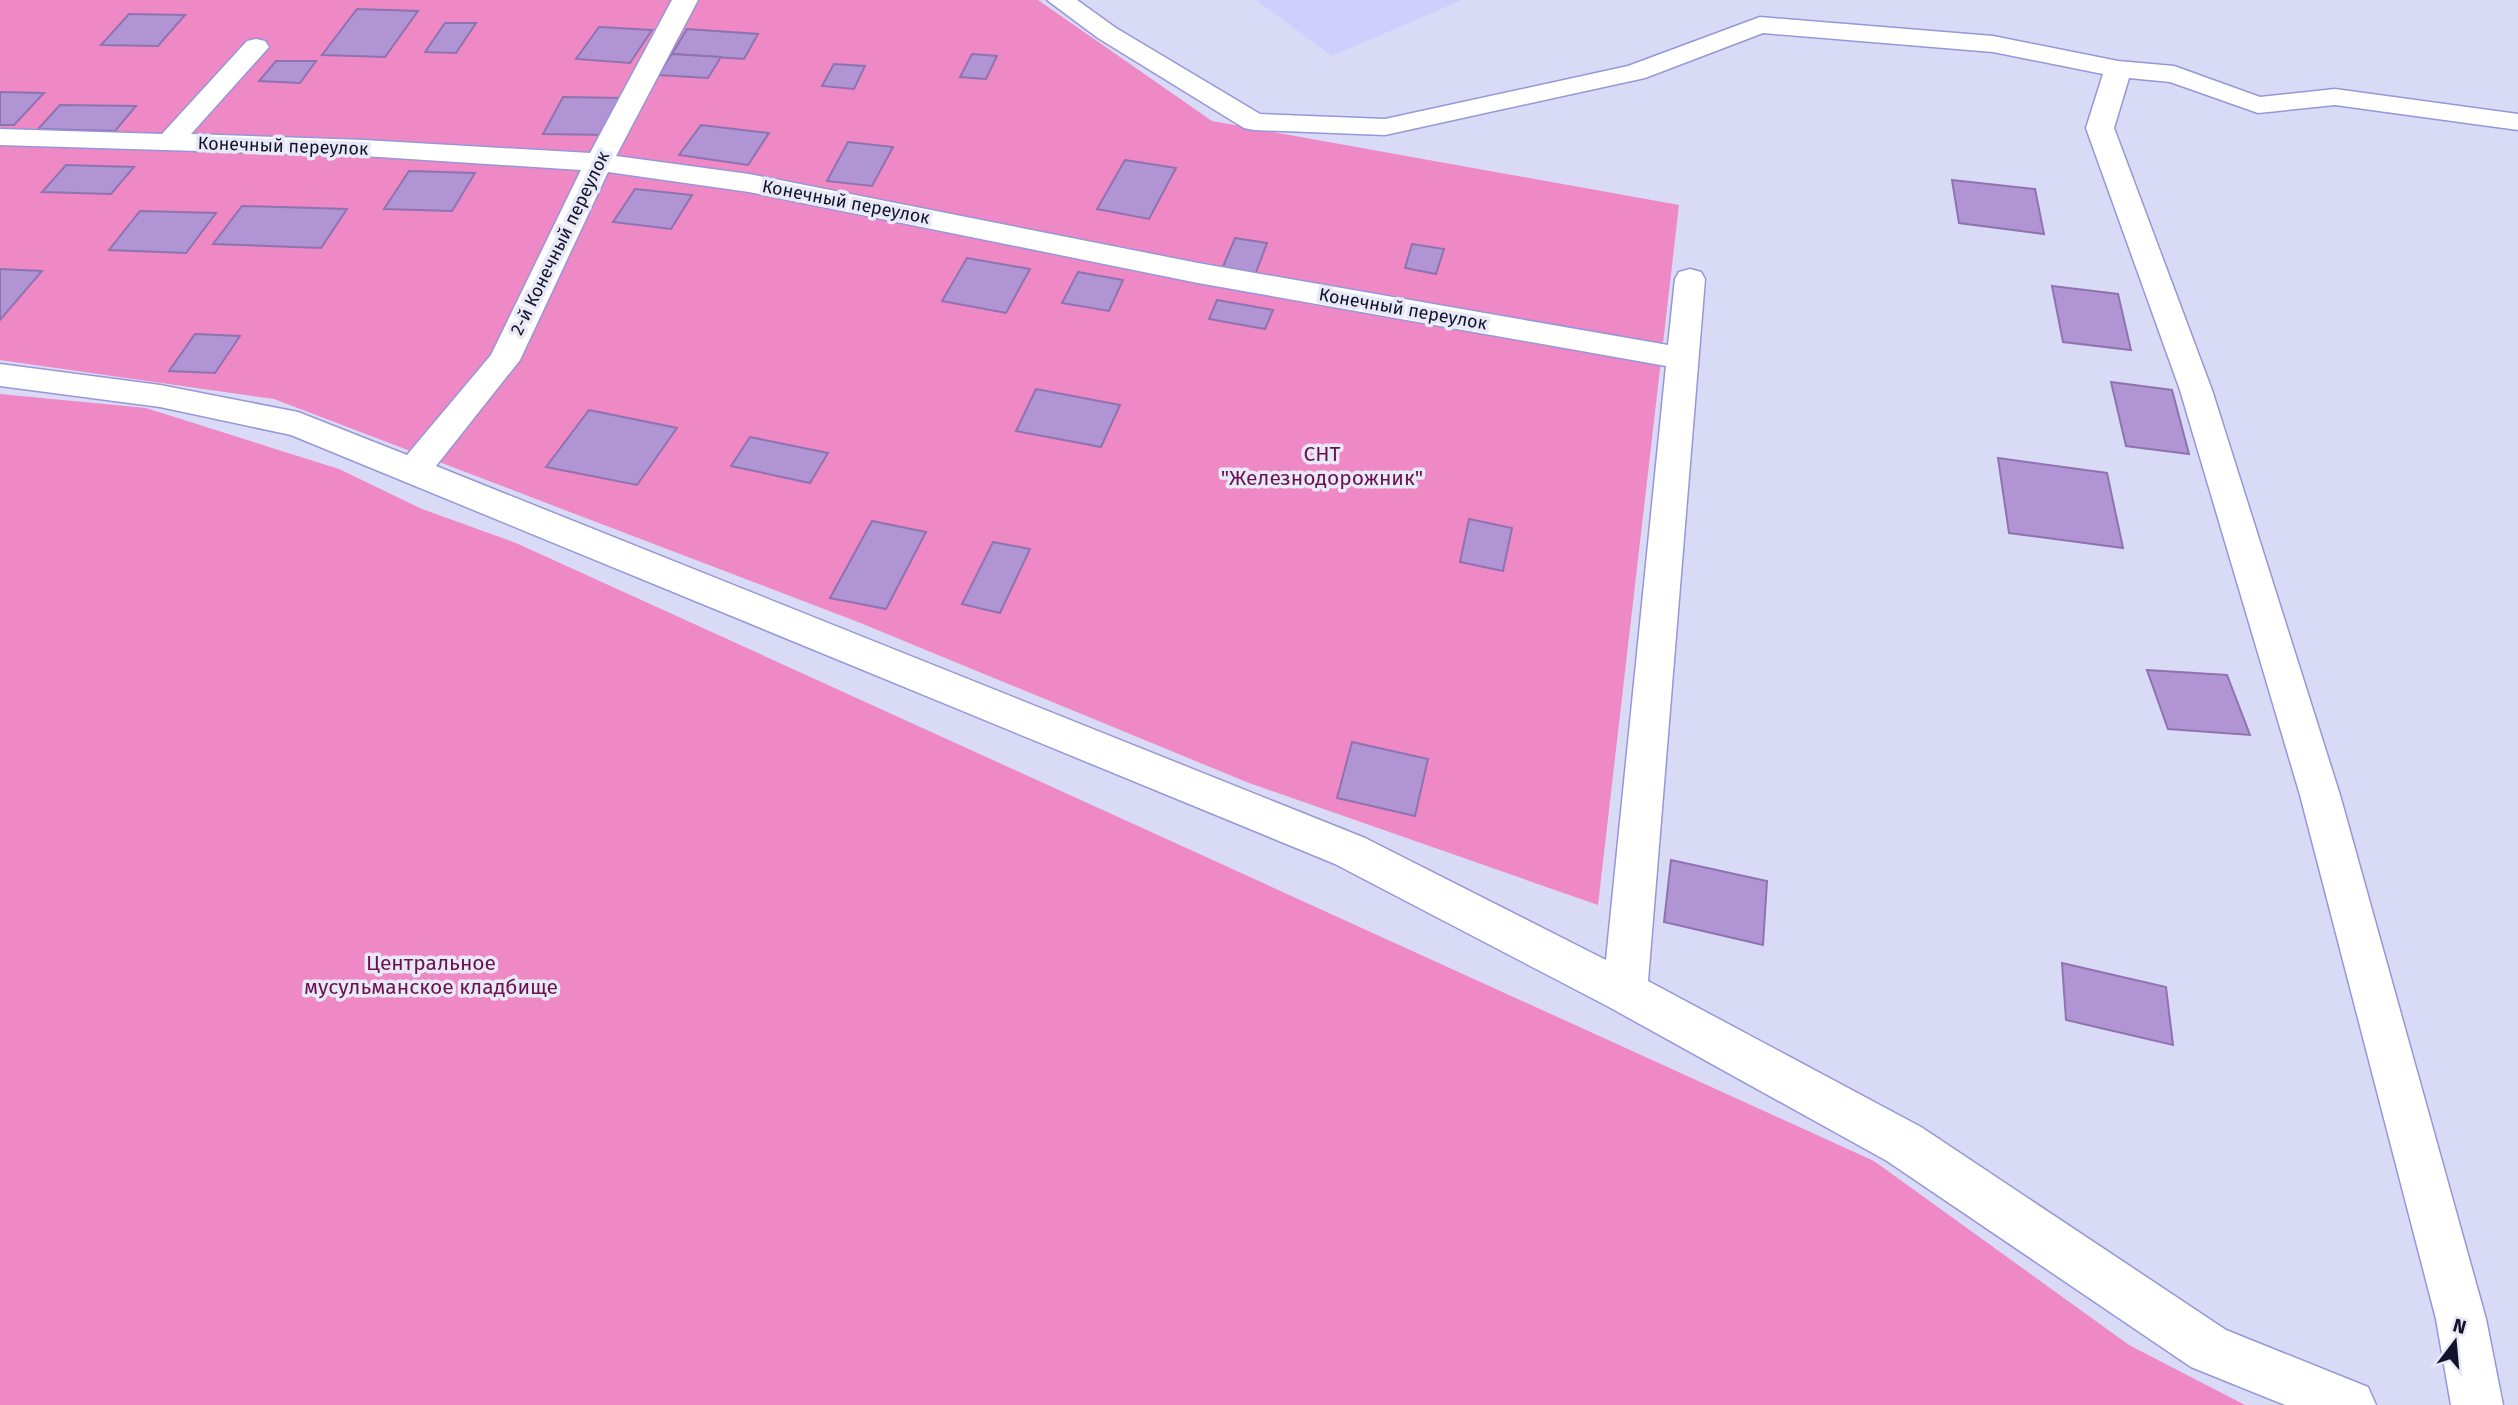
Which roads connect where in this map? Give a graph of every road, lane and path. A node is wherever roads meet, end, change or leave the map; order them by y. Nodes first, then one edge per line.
1 (685, 0) edge
2 (1060, 0) edge
3 (256, 47) dead end
4 (2118, 69) junction
5 (2513, 128) edge
6 (0, 137) edge
7 (169, 142) junction
8 (599, 162) junction
9 (1690, 279) dead end
10 (1681, 358) junction
11 (0, 375) edge
12 (413, 471) junction
13 (1625, 992) junction
14 (2350, 1405) edge
15 (2477, 1405) edge

1 - 8 street, 2-й Конечный переулок
2 - 4 street
3 - 7 street
4 - 5 street
4 - 15 street
6 - 7 street, Конечный переулок
7 - 8 street, Конечный переулок
8 - 10 street, Конечный переулок
8 - 12 street, 2-й Конечный переулок
9 - 10 street
10 - 13 street
11 - 12 street
12 - 13 street
13 - 14 street

